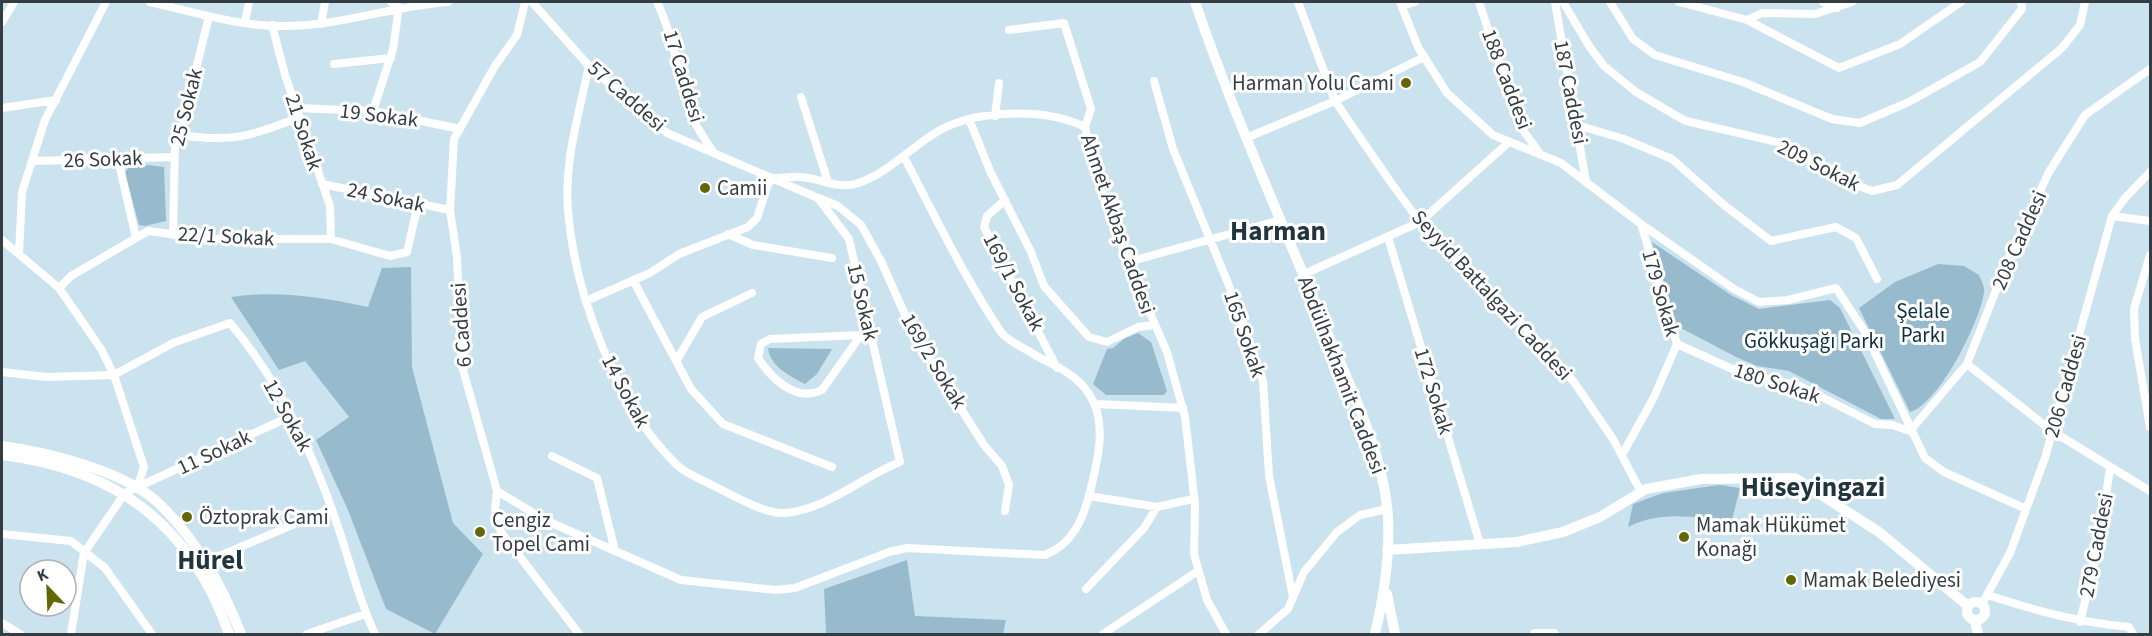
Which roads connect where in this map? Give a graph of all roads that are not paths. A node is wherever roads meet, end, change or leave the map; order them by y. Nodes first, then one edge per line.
1 (14, 2) edge
2 (106, 2) edge
3 (150, 2) edge
4 (249, 2) edge
5 (325, 2) edge
6 (391, 2) edge
7 (448, 2) edge
8 (525, 2) edge
9 (532, 2) edge
10 (657, 2) edge
11 (1195, 2) edge
12 (1298, 2) edge
13 (1415, 2) edge
14 (1479, 2) edge
15 (1555, 2) edge
16 (1563, 2) edge
17 (1610, 2) edge
18 (1679, 2) edge
19 (1824, 2) edge
20 (1852, 2) edge
21 (1961, 2) edge
22 (2021, 2) edge
23 (2085, 2) edge
24 (1401, 4) edge
25 (399, 7) junction
26 (1837, 8) junction
27 (209, 16) junction
28 (1747, 20) junction
29 (2, 22) edge
30 (245, 22) junction
31 (321, 24) junction
32 (272, 25) junction
33 (1009, 30) dead end
34 (1424, 57) junction
35 (391, 58) junction
36 (2151, 61) edge
37 (334, 63) dead end
38 (590, 66) junction
39 (2151, 69) edge
40 (2142, 76) junction
41 (1154, 81) dead end
42 (999, 83) dead end
43 (801, 97) dead end
44 (56, 100) junction
45 (1335, 101) junction
46 (2, 108) edge
47 (374, 111) junction
48 (298, 112) junction
49 (995, 116) junction
50 (969, 119) junction
51 (1577, 125) junction
52 (1086, 127) junction
53 (459, 129) junction
54 (180, 135) junction
55 (1246, 138) junction
56 (1509, 142) junction
57 (712, 150) junction
58 (1541, 155) junction
59 (174, 157) junction
60 (904, 157) junction
61 (118, 159) junction
62 (32, 161) junction
63 (2151, 172) edge
64 (774, 178) junction
65 (828, 182) junction
66 (1586, 183) junction
67 (322, 184) junction
68 (818, 198) junction
69 (1005, 200) junction
70 (418, 204) junction
71 (450, 210) junction
72 (2112, 216) junction
73 (1281, 220) junction
74 (2151, 221) edge
75 (1420, 222) junction
76 (1641, 224) junction
77 (728, 234) junction
78 (173, 235) junction
79 (1388, 237) junction
80 (136, 238) junction
81 (331, 239) junction
82 (2, 240) edge
83 (1209, 240) junction
84 (19, 254) junction
85 (2151, 255) edge
86 (832, 258) dead end
87 (1128, 262) junction
88 (1304, 274) junction
89 (1877, 279) dead end
90 (633, 280) junction
91 (59, 288) junction
92 (752, 292) dead end
93 (588, 300) junction
94 (1153, 325) junction
95 (866, 335) junction
96 (1677, 344) junction
97 (677, 360) junction
98 (1967, 364) junction
99 (1058, 368) junction
100 (2, 372) edge
101 (114, 375) junction
102 (1096, 404) junction
103 (1183, 408) junction
104 (291, 416) junction
105 (2151, 427) edge
106 (1910, 431) junction
107 (2052, 431) junction
108 (2, 446) edge
109 (2, 455) edge
110 (1622, 455) junction
111 (552, 456) dead end
112 (900, 462) joint
113 (832, 466) dead end
114 (2110, 467) junction
115 (137, 488) junction
116 (497, 491) junction
117 (2151, 491) edge
118 (1641, 492) junction
119 (124, 494) junction
120 (1089, 496) junction
121 (1193, 499) junction
122 (1157, 507) junction
123 (330, 509) junction
124 (2026, 509) junction
125 (1387, 510) junction
126 (1005, 511) dead end
127 (2, 534) edge
128 (1480, 544) junction
129 (1387, 550) junction
130 (615, 551) junction
131 (84, 553) junction
132 (205, 562) junction
133 (1198, 571) junction
134 (1386, 588) junction
135 (1086, 589) dead end
136 (1293, 597) junction
137 (1985, 599) junction
138 (1968, 606) junction
139 (365, 614) junction
140 (1975, 621) junction
141 (2080, 622) junction
142 (2, 623) edge
143 (21, 634) edge
144 (71, 634) edge
145 (153, 634) edge
146 (229, 634) edge
147 (241, 634) edge
148 (307, 634) edge
149 (375, 634) edge
150 (579, 634) edge
151 (1103, 634) edge
152 (1226, 634) edge
153 (1259, 634) edge
154 (1375, 634) edge
155 (1381, 634) edge
156 (1394, 634) edge
157 (1535, 634) edge
158 (1554, 634) edge
159 (1978, 634) edge
160 (2133, 634) edge

1 - 29 street
2 - 44 street
3 - 27 street
4 - 30 street
5 - 31 street
6 - 25 street
7 - 25 street
8 - 53 street, 6 Caddesi
9 - 38 street, 57 Caddesi
10 - 57 street, 17 Caddesi
11 - 55 main road, Abdülhakhamit Caddesi
12 - 45 street, Seyyid Battalgazi Caddesi
13 - 24 street
14 - 58 street, 188 Caddesi
15 - 51 street, 187 Caddesi
16 - 23 street, 209 Sokak
17 - 22 street
18 - 28 street
19 - 26 street
20 - 26 street
21 - 28 street
24 - 34 street, 179 Sokak
25 - 31 street
25 - 35 street
26 - 28 street
27 - 30 street
27 - 54 street, 25 Sokak
30 - 32 street
31 - 32 street
32 - 48 street, 21 Sokak
33 - 52 street
34 - 45 street
34 - 56 street, 179 Sokak
35 - 37 street
35 - 47 street
36 - 40 street
38 - 57 street, 57 Caddesi
38 - 93 street, 14 Sokak
39 - 40 street, 208 Caddesi
40 - 98 street, 208 Caddesi
41 - 83 street, 165 Sokak
42 - 49 street
43 - 65 street
44 - 46 street
44 - 62 street
45 - 55 street
45 - 75 street, Seyyid Battalgazi Caddesi
47 - 48 street, 19 Sokak
47 - 53 street, 19 Sokak
48 - 54 street
48 - 67 street, 21 Sokak
49 - 50 street, Ahmet Akbaş Caddesi
49 - 52 street, Ahmet Akbaş Caddesi
50 - 60 street, Ahmet Akbaş Caddesi
50 - 69 street
51 - 66 street, 187 Caddesi
51 - 89 street
52 - 87 street, Ahmet Akbaş Caddesi
53 - 71 street, 6 Caddesi
54 - 59 street, 25 Sokak
55 - 73 main road, Abdülhakhamit Caddesi
56 - 58 street, 179 Sokak
56 - 75 street
57 - 64 street, 57 Caddesi
58 - 66 street, 179 Sokak
59 - 61 street, 26 Sokak
59 - 78 street, 25 Sokak
60 - 65 street, Ahmet Akbaş Caddesi
60 - 99 street
61 - 62 street, 26 Sokak
61 - 80 street
62 - 84 street
63 - 72 street, 206 Caddesi
64 - 65 street
64 - 68 street, 15 Sokak
64 - 77 street
66 - 76 street, 179 Sokak
67 - 70 street, 24 Sokak
67 - 81 street, 21 Sokak
68 - 95 street, 15 Sokak
68 - 126 street, 169/2 Sokak
69 - 94 street
69 - 99 street, 169/1 Sokak
70 - 71 street, 24 Sokak
70 - 81 street, 22/1 Sokak
71 - 116 street, 6 Caddesi
72 - 74 street
72 - 107 street, 206 Caddesi
73 - 83 street
73 - 88 main road, Abdülhakhamit Caddesi
75 - 79 street
75 - 110 street, Seyyid Battalgazi Caddesi
76 - 96 street, 179 Sokak
76 - 106 street
77 - 86 street
77 - 90 street
78 - 80 street, 22/1 Sokak
78 - 81 street, 22/1 Sokak
79 - 88 street
79 - 128 street, 172 Sokak
80 - 91 street, 22/1 Sokak
82 - 84 street
83 - 87 street
83 - 136 street, 165 Sokak
84 - 91 street
85 - 105 street
87 - 94 street, Ahmet Akbaş Caddesi
88 - 125 main road, Abdülhakhamit Caddesi
90 - 93 street
90 - 97 street
91 - 101 street
92 - 97 street
93 - 112 street, 14 Sokak
94 - 103 street, Ahmet Akbaş Caddesi
95 - 95 street
95 - 112 street, 15 Sokak
96 - 106 street, 180 Sokak
96 - 110 street, 179 Sokak
97 - 113 street
98 - 106 street, 208 Caddesi
98 - 107 street
99 - 102 street
100 - 101 street
101 - 104 street, 12 Sokak
101 - 115 street
102 - 103 street
102 - 120 street
103 - 121 street, Ahmet Akbaş Caddesi
104 - 115 street, 11 Sokak
104 - 123 street, 12 Sokak
106 - 124 street
107 - 114 street
107 - 124 street, 206 Caddesi
108 - 115 main road
109 - 119 main road
110 - 118 street, Seyyid Battalgazi Caddesi
111 - 130 street
114 - 117 street
114 - 141 street, 279 Caddesi
115 - 119 street, 11 Sokak
115 - 132 main road
116 - 130 street
116 - 150 street, 6 Caddesi
118 - 128 main road
118 - 138 main road
119 - 131 street
119 - 146 main road
120 - 122 street
120 - 130 street
121 - 122 street
121 - 133 street, Ahmet Akbaş Caddesi
122 - 135 street
123 - 132 street
123 - 139 street, 12 Sokak
124 - 137 street, 206 Caddesi
125 - 129 main road, Abdülhakhamit Caddesi
125 - 136 street
127 - 131 street
128 - 129 main road
129 - 134 main road, Abdülhakhamit Caddesi
131 - 144 street
131 - 145 street
132 - 147 main road
133 - 151 street
133 - 152 street, Ahmet Akbaş Caddesi
134 - 154 main road
134 - 156 main road
136 - 153 street
137 - 138 main road
137 - 140 main road
137 - 141 street
138 - 140 main road
139 - 148 street
139 - 149 street, 12 Sokak
140 - 159 main road
141 - 160 street
142 - 143 street
155 - 156 main road
157 - 158 main road

